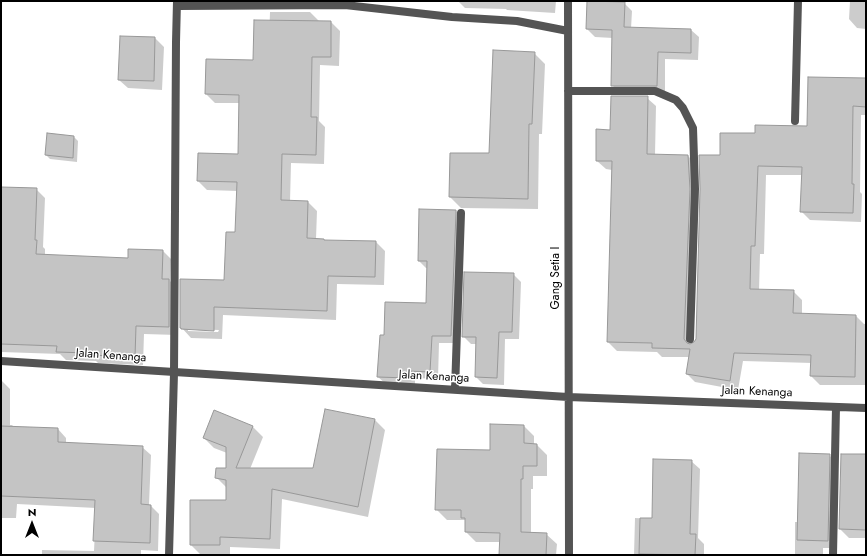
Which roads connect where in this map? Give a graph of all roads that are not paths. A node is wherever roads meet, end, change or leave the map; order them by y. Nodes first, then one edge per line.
1 (568, 1) edge
2 (798, 1) edge
3 (177, 3) edge
4 (568, 31) junction
5 (568, 91) junction
6 (795, 121) dead end
7 (461, 212) dead end
8 (690, 339) dead end
9 (1, 361) edge
10 (174, 372) junction
11 (455, 390) junction
12 (568, 397) junction
13 (836, 407) junction
14 (866, 408) edge
15 (169, 555) edge
16 (569, 555) edge
17 (833, 555) edge

1 - 4 street, Gang Setia I
2 - 6 street
3 - 4 street
3 - 10 street
4 - 5 street, Gang Setia I
5 - 8 street
5 - 12 street, Gang Setia I
7 - 11 street
9 - 10 street, Jalan Kenanga
10 - 11 street, Jalan Kenanga
10 - 15 street
11 - 12 street, Jalan Kenanga
12 - 13 street, Jalan Kenanga
12 - 16 street, Gang Setia I
13 - 14 street, Jalan Kenanga
13 - 17 street

